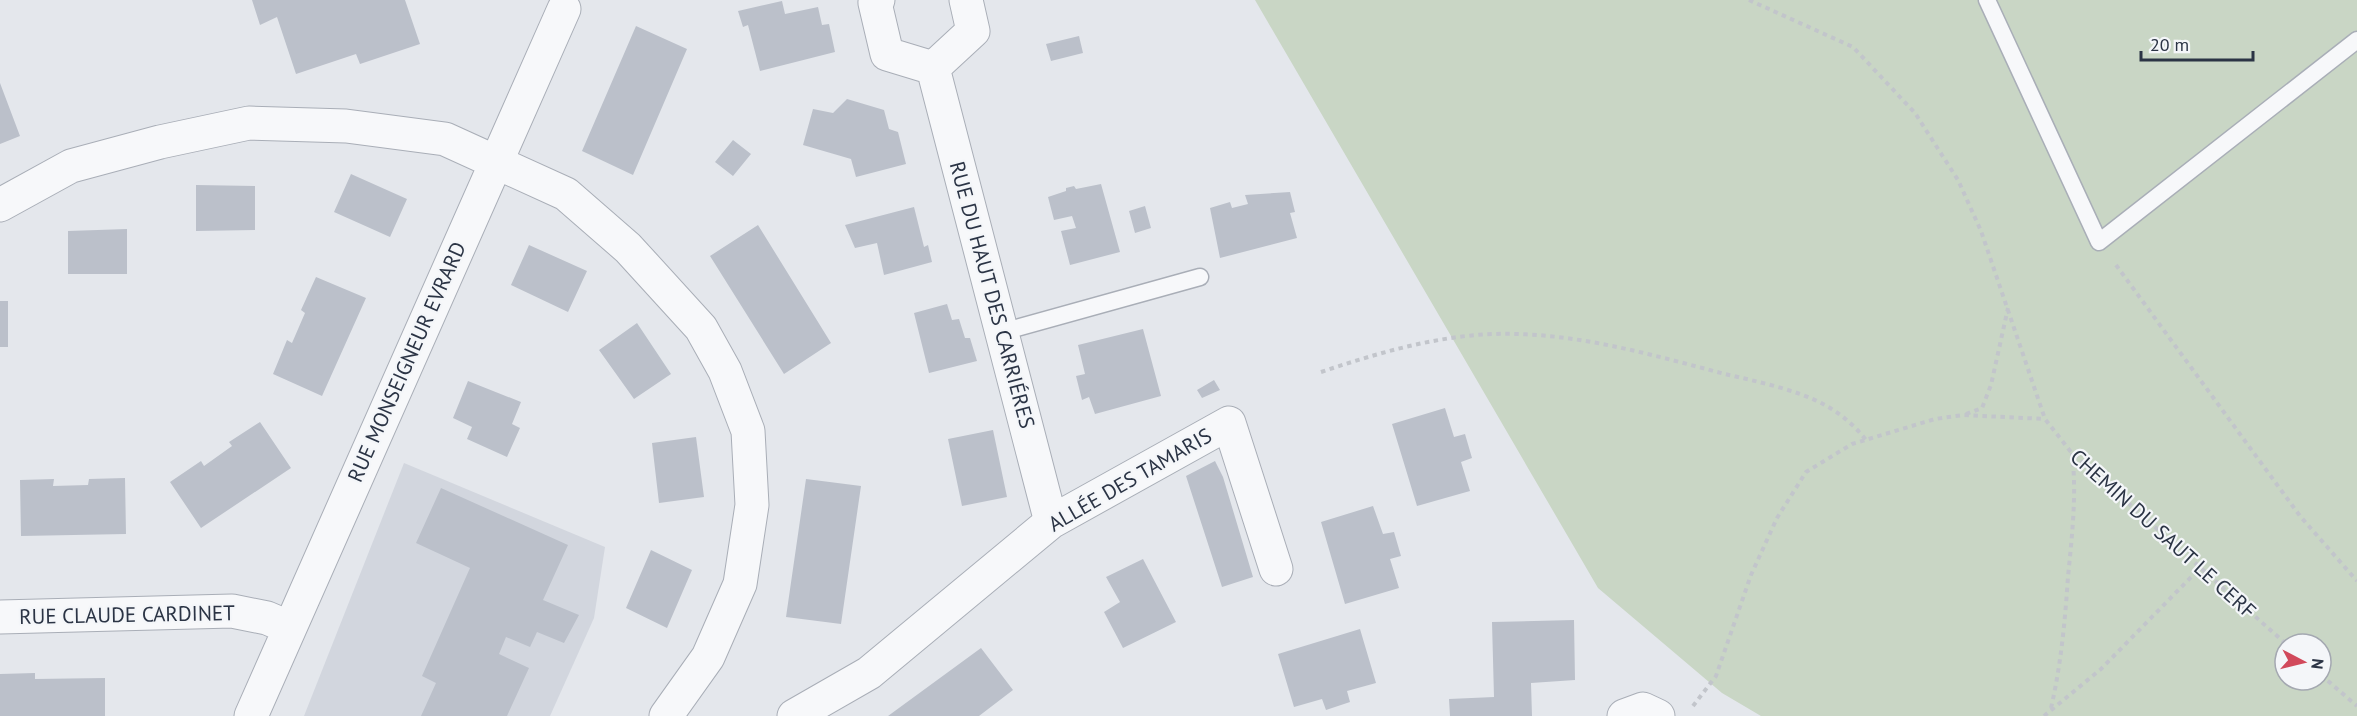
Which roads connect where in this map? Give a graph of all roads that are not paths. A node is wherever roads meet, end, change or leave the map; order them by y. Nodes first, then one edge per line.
1 (878, 0) edge
2 (966, 0) edge
3 (1987, 0) edge
4 (564, 9) dead end
5 (2357, 40) edge
6 (933, 68) junction
7 (497, 162) junction
8 (0, 205) edge
9 (1200, 277) dead end
10 (1002, 332) junction
11 (1051, 522) junction
12 (1276, 569) dead end
13 (0, 617) edge
14 (288, 627) junction
15 (251, 716) edge
16 (666, 716) edge
17 (794, 716) edge
18 (1624, 716) edge
19 (1658, 716) edge

1 - 6 street
2 - 6 street
3 - 5 lane
4 - 7 street, RUE MONSEIGNEUR EVRARD
6 - 10 street, RUE DU HAUT DES CARRIÉRES
7 - 8 street
7 - 14 street, RUE MONSEIGNEUR EVRARD
7 - 16 street
9 - 10 lane
10 - 11 street, RUE DU HAUT DES CARRIÉRES
11 - 12 street, ALLÉE DES TAMARIS
11 - 17 street, ALLÉE DES TAMARIS
13 - 14 street, RUE CLAUDE CARDINET
14 - 15 street, RUE MONSEIGNEUR EVRARD
18 - 19 street

